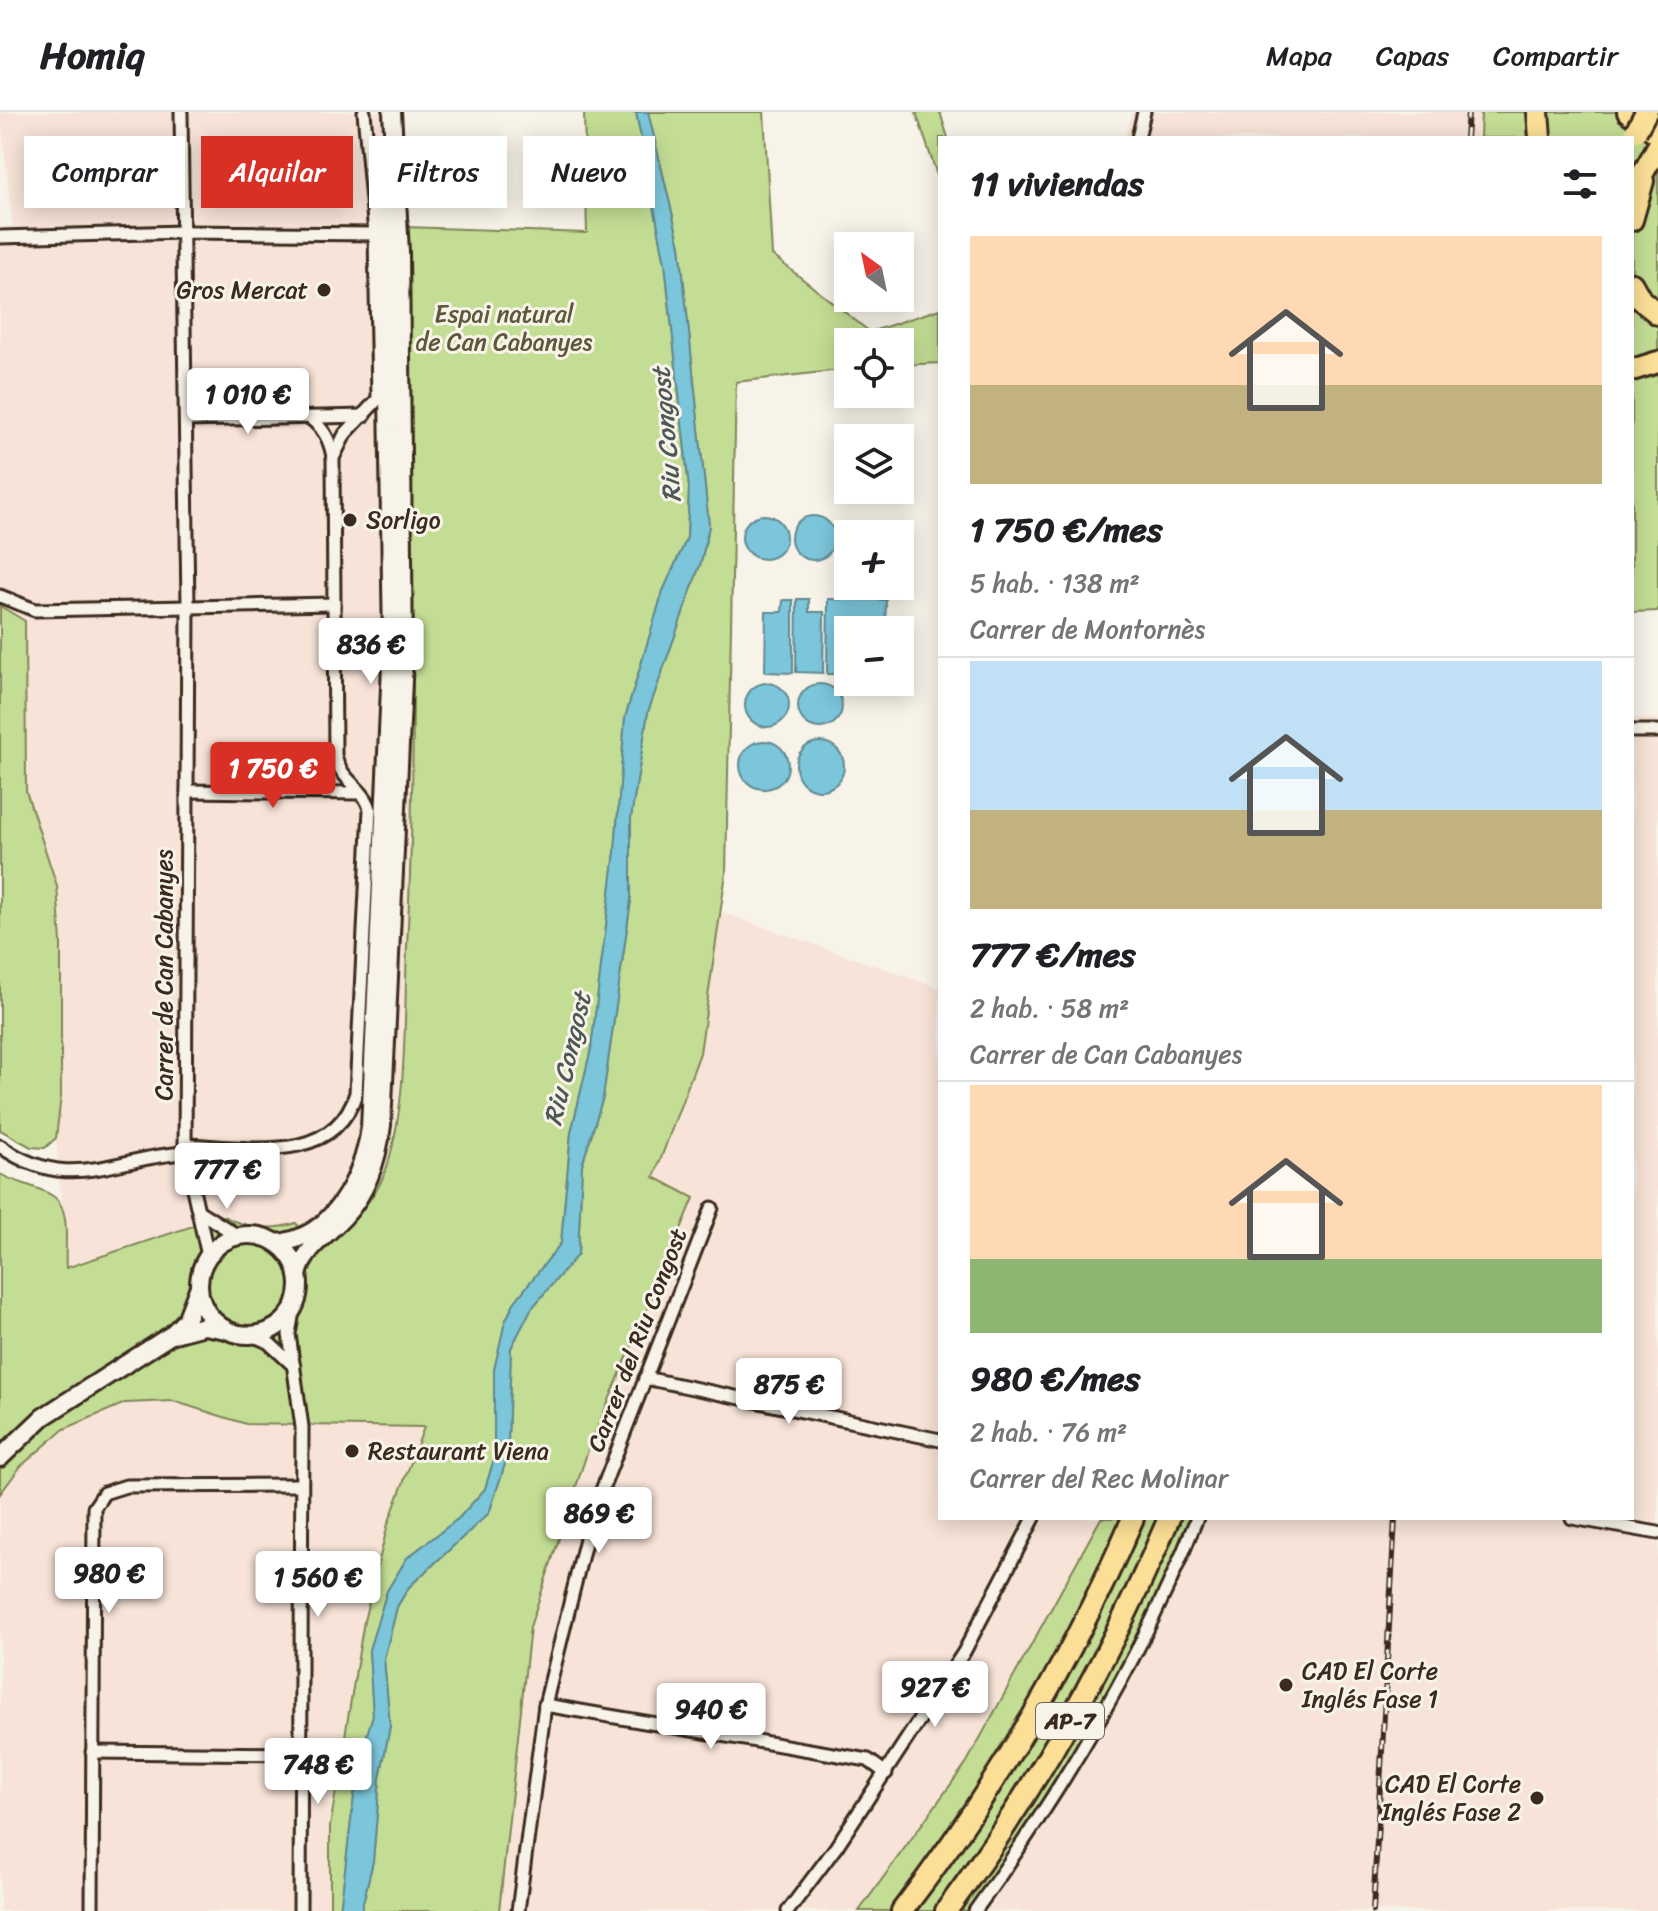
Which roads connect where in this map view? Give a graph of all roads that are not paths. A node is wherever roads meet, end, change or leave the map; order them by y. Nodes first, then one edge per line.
1 (181, 112) edge
2 (364, 112) edge
3 (382, 112) edge
4 (392, 112) edge
5 (1144, 112) edge
6 (1538, 112) edge
7 (1637, 121) edge
8 (1658, 122) edge
9 (1658, 134) edge
10 (1138, 136) edge
11 (1540, 136) edge
12 (1658, 146) edge
13 (1646, 171) junction
14 (1634, 190) edge
15 (1634, 213) edge
16 (183, 232) junction
17 (375, 234) junction
18 (0, 237) edge
19 (1634, 288) edge
20 (1658, 314) edge
21 (1658, 362) edge
22 (1634, 369) edge
23 (364, 416) junction
24 (310, 418) junction
25 (186, 420) junction
26 (333, 458) junction
27 (0, 596) edge
28 (334, 604) junction
29 (188, 607) junction
30 (1634, 731) edge
31 (1658, 731) edge
32 (187, 791) junction
33 (359, 793) junction
34 (0, 1146) edge
35 (185, 1149) junction
36 (712, 1208) dead end
37 (200, 1212) junction
38 (238, 1236) junction
39 (276, 1243) junction
40 (208, 1256) junction
41 (298, 1275) junction
42 (199, 1287) junction
43 (294, 1306) junction
44 (228, 1330) junction
45 (171, 1335) junction
46 (252, 1335) junction
47 (294, 1366) junction
48 (645, 1378) junction
49 (938, 1440) edge
50 (0, 1458) edge
51 (301, 1485) junction
52 (1033, 1520) edge
53 (1132, 1520) edge
54 (1168, 1520) edge
55 (1196, 1520) edge
56 (1583, 1520) edge
57 (1658, 1533) edge
58 (545, 1705) junction
59 (92, 1752) junction
60 (300, 1754) junction
61 (886, 1773) junction
62 (92, 1911) edge
63 (300, 1911) edge
64 (518, 1911) edge
65 (788, 1911) edge
66 (902, 1911) edge
67 (946, 1911) edge
68 (975, 1911) edge

1 - 16 street, Carrer de Can Cabanyes
2 - 17 street
3 - 39 street
4 - 41 street
5 - 10 street
6 - 11 highway
7 - 8 highway
7 - 9 highway
12 - 13 highway
13 - 14 highway
13 - 15 highway
16 - 17 street
16 - 18 street
16 - 25 street, Carrer de Can Cabanyes
17 - 23 street
19 - 20 highway
21 - 22 highway
23 - 24 street
23 - 26 street
24 - 25 street
24 - 26 street
25 - 29 street, Carrer de Can Cabanyes
26 - 28 street
27 - 29 street
28 - 29 street
28 - 33 street
29 - 32 street, Carrer de Can Cabanyes
30 - 31 street
32 - 33 street
32 - 35 street, Carrer de Can Cabanyes
33 - 35 street
34 - 35 street
35 - 37 street, Carrer de Can Cabanyes
36 - 48 street, Carrer del Riu Congost
37 - 38 street
37 - 40 street, Carrer de Can Cabanyes
38 - 39 street
38 - 40 street
39 - 41 street
40 - 42 street
41 - 43 street
42 - 44 street
42 - 45 street
43 - 46 street
43 - 47 street
44 - 45 street
44 - 46 street
45 - 50 street
46 - 47 street
47 - 51 street
48 - 49 street
48 - 58 street, Carrer del Riu Congost
51 - 59 street
51 - 60 street
52 - 61 street
53 - 66 highway, AP-7
54 - 67 highway, AP-7
55 - 68 street
56 - 57 street
58 - 61 street
58 - 64 street, Carrer del Riu Congost
59 - 60 street
59 - 62 street
60 - 63 street
61 - 65 street

